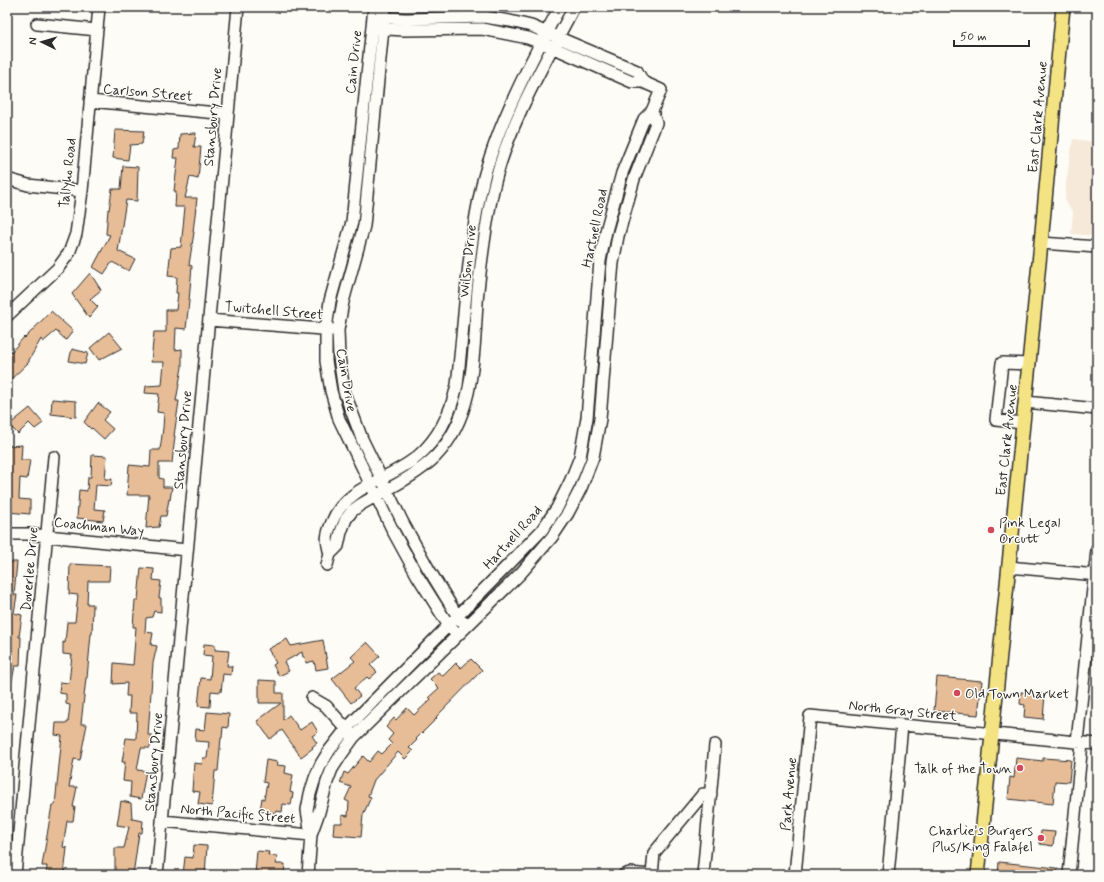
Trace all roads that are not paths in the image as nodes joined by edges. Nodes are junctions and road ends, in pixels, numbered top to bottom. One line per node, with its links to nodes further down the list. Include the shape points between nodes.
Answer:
1 (99, 7): 10 (street, Tallyho Road)
2 (238, 7): 15 (street, Stansbury Drive)
3 (560, 7): 11 (street, Wilson Drive)
4 (574, 7): 12 (street, Wilson Drive)
5 (1063, 7): 20 (main road, East Clark Avenue)
6 (379, 12): 8 (street, Cain Drive); 9 (street, Cain Drive); 11 (street, Hartnell Road, via 406,18 484,17 531,26)
7 (37, 24): 10 (street)
8 (372, 28): 9 (street, Hartnell Road); 16 (street, Cain Drive)
9 (383, 29): 11 (street, Hartnell Road, via 482,29 528,38); 17 (street, Cain Drive)
10 (97, 30): 13 (street, Tallyho Road)
11 (543, 37): 12 (street, Hartnell Road); 22 (street, Wilson Drive, via 510,105 483,179 472,230)
12 (555, 42): 14 (street, Hartnell Road, via 632,82 643,82 661,90); 23 (street, Wilson Drive, via 522,109 494,184 484,231)
13 (90, 101): 15 (street, Carlson Street); 19 (street, Tallyho Road)
14 (652, 111): 24 (street, Hartnell Road, via 644,119 622,173 606,231); 25 (street, Hartnell Road, via 656,122 625,206 613,263)
15 (228, 114): 27 (street, Stansbury Drive)
16 (359, 154): 17 (street); 28 (street, Cain Drive, via 352,222 330,301)
17 (371, 155): 29 (street, Cain Drive, via 364,226)
18 (7, 179): 19 (street, via 28,185)
19 (82, 191): 26 (street, Tallyho Road, via 76,234 69,254 58,268)
20 (1042, 243): 21 (street); 30 (main road, East Clark Avenue)
21 (1097, 248)
22 (466, 291): 23 (street); 37 (street, Wilson Drive, via 457,385 452,405 430,444 398,470)
23 (478, 291): 39 (street, Wilson Drive, via 469,390 461,417 436,456 419,470)
24 (597, 295): 25 (street); 33 (street, Hartnell Road)
25 (610, 296): 34 (street, Hartnell Road)
26 (7, 316)
27 (209, 320): 28 (street, Twitchell Street); 43 (street, Stansbury Drive)
28 (326, 329): 29 (street, Twitchell Street); 38 (street, Cain Drive, via 326,361 331,391 339,419)
29 (338, 330): 37 (street, Cain Drive, via 344,391 362,439)
30 (1029, 364): 31 (main road, East Clark Avenue); 35 (street, via 1002,363 996,420)
31 (1025, 402): 32 (street); 35 (main road, East Clark Avenue)
32 (1097, 409)
33 (587, 418): 34 (street); 47 (street, Hartnell Road, via 580,457 557,508 542,530)
34 (600, 419): 49 (street, Hartnell Road, via 593,457 568,514 521,573)
35 (1023, 423): 45 (main road, East Clark Avenue)
36 (54, 457): 42 (street, Doverlee Drive)
37 (381, 478): 38 (street, Wilson Drive); 39 (street, Cain Drive)
38 (370, 485): 40 (street, Cain Drive); 40 (street, Wilson Drive, via 342,503 335,514 326,541 329,560 338,546 346,519 360,505)
39 (386, 490): 40 (street, Wilson Drive); 47 (street, Cain Drive)
40 (376, 496): 48 (street, Cain Drive, via 417,575)
41 (7, 534): 42 (street, Coachman Way)
42 (47, 536): 43 (street, Coachman Way); 63 (street, Doverlee Drive)
43 (187, 550): 61 (street, Stansbury Drive)
44 (1097, 550): 46 (street)
45 (1009, 567): 46 (street); 55 (main road, East Clark Avenue)
46 (1096, 575): 57 (street)
47 (458, 617): 48 (street, Hartnell Road); 49 (street, Cain Drive)
48 (449, 626): 50 (street, Cain Drive); 54 (street, Hartnell Road)
49 (466, 626): 50 (street, Hartnell Road)
50 (458, 635): 56 (street, Hartnell Road)
51 (312, 698): 54 (street, via 326,706)
52 (810, 716): 53 (street, North Gray Street); 69 (street, Park Avenue)
53 (902, 725): 55 (street, North Gray Street); 70 (street)
54 (346, 729): 56 (street); 62 (street, Hartnell Road, via 329,751 315,778 307,810)
55 (992, 734): 57 (street, North Gray Street); 71 (main road, East Clark Avenue)
56 (354, 737): 62 (street, Hartnell Road, via 326,782)
57 (1080, 742): 58 (street, North Gray Street); 72 (street)
58 (1097, 744)
59 (715, 745): 60 (street)
60 (711, 794): 67 (street, via 703,794 654,853); 68 (street)
61 (162, 821): 62 (street, North Pacific Street); 64 (street, Stansbury Drive)
62 (311, 835): 65 (street, Hartnell Road)
63 (15, 875)
64 (157, 875)
65 (308, 875)
66 (624, 875): 67 (street)
67 (651, 875)
68 (703, 875)
69 (795, 875)
70 (888, 875)
71 (978, 875)
72 (1069, 875)

